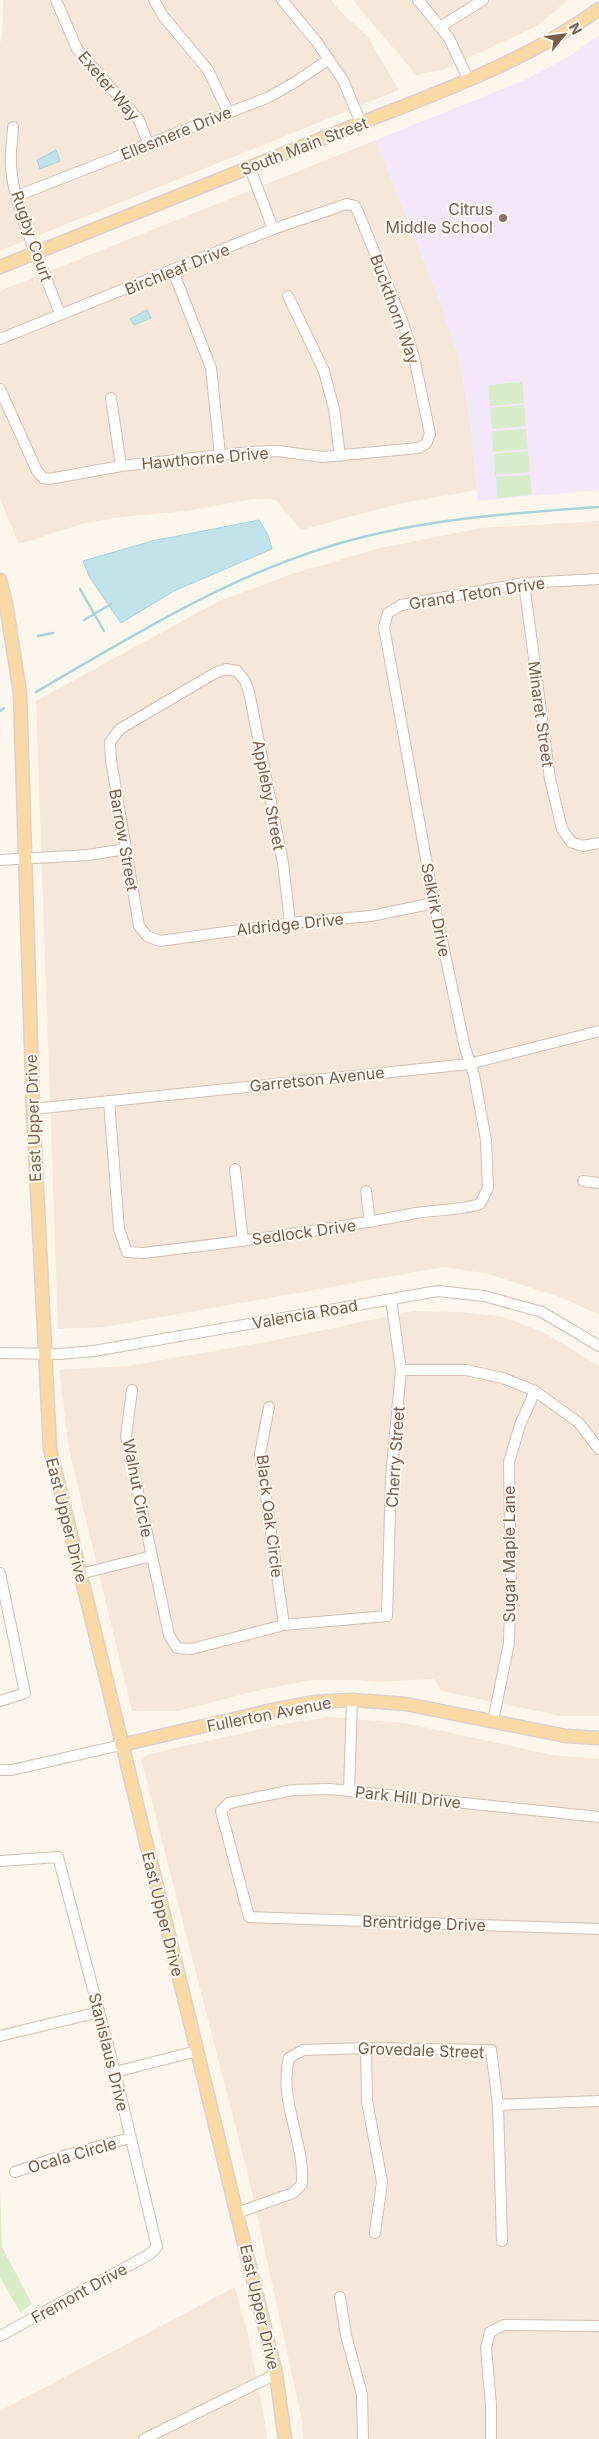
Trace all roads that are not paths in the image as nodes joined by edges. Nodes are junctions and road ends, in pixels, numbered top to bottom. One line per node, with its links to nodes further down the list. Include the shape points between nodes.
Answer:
1 (56, 0): 13 (street, Exeter Way, via 77,49 139,120)
2 (154, 0): 10 (street, via 163,16 208,70)
3 (282, 0): 8 (street)
4 (418, 0): 7 (street)
5 (484, 0): 7 (street)
6 (599, 9): 9 (main road, South Main Street, via 534,51)
7 (440, 27): 9 (street)
8 (329, 59): 10 (street, Ellesmere Drive, via 269,97); 11 (street, via 344,80)
9 (468, 79): 11 (main road, South Main Street)
10 (228, 112): 13 (street, Ellesmere Drive)
11 (361, 123): 14 (main road, South Main Street)
12 (14, 127): 15 (street, Rugby Court, via 10,162)
13 (149, 145): 15 (street, Ellesmere Drive)
14 (250, 168): 17 (street); 18 (main road, South Main Street)
15 (17, 196): 18 (street, Rugby Court)
16 (355, 206): 17 (street, Birchleaf Drive, via 347,204); 26 (street, Buckthorn Way, via 414,357 430,434)
17 (273, 230): 20 (street, Birchleaf Drive)
18 (37, 252): 19 (main road, South Main Street); 22 (street, Rugby Court)
19 (0, 267)
20 (173, 271): 22 (street, Birchleaf Drive); 27 (street, via 211,368)
21 (288, 296): 28 (street, via 324,371 334,409)
22 (60, 314): 23 (street, Birchleaf Drive)
23 (0, 339)
24 (0, 389): 29 (street, Hawthorne Drive, via 43,478)
25 (111, 398): 29 (street)
26 (426, 444): 28 (street, Hawthorne Drive, via 418,448)
27 (220, 455): 28 (street, Hawthorne Drive, via 278,451); 29 (street, Hawthorne Drive)
28 (340, 456)
29 (121, 466)
30 (599, 579): 32 (street, Grand Teton Drive)
31 (0, 580): 37 (main road, East Upper Drive, via 20,692)
32 (524, 583): 33 (street, Grand Teton Drive, via 401,605); 35 (street, Minaret Street, via 550,779 562,829 571,842 583,846)
33 (388, 614): 39 (street, Selkirk Drive, via 384,627)
34 (237, 671): 36 (street, Barrow Street, via 215,673 120,729 110,742); 40 (street, Appleby Street, via 249,692 283,863)
35 (599, 843)
36 (126, 849): 37 (street); 41 (street, Barrow Street, via 139,926)
37 (25, 859): 38 (street); 45 (main road, East Upper Drive)
38 (0, 860)
39 (434, 903): 40 (street, Aldridge Drive, via 371,916); 43 (street, Selkirk Drive)
40 (290, 923): 41 (street, Aldridge Drive, via 160,941)
41 (147, 936)
42 (599, 1031): 43 (street, Garretson Avenue)
43 (469, 1064): 44 (street, Garretson Avenue); 50 (street, Selkirk Drive, via 486,1140 488,1188)
44 (109, 1101): 45 (street, Garretson Avenue); 52 (street, Sedlock Drive, via 119,1229 127,1252 143,1253)
45 (32, 1109): 56 (main road, East Upper Drive)
46 (235, 1169): 52 (street)
47 (584, 1181): 48 (street)
48 (599, 1182)
49 (366, 1191): 51 (street)
50 (480, 1204): 51 (street, Sedlock Drive, via 468,1209 425,1212)
51 (370, 1222): 52 (street, Sedlock Drive)
52 (243, 1241)
53 (391, 1299): 54 (street, Valencia Road, via 438,1291 484,1296 542,1312); 56 (street, Valencia Road, via 94,1352); 57 (street, Cherry Street)
54 (599, 1346)
55 (0, 1353): 56 (street, Valencia Road)
56 (44, 1353): 64 (main road, East Upper Drive, via 50,1449)
57 (401, 1370): 59 (street, via 466,1370 503,1378); 66 (street, Cherry Street, via 391,1478 387,1616)
58 (132, 1390): 62 (street, Walnut Circle, via 126,1436)
59 (535, 1391): 61 (street, via 579,1423); 69 (street, Sugar Maple Lane, via 509,1462 509,1644)
60 (269, 1407): 66 (street, Black Oak Circle, via 260,1454)
61 (599, 1449)
62 (152, 1556): 64 (street); 66 (street, Walnut Circle, via 169,1635 177,1648 218,1643)
63 (0, 1573): 65 (street)
64 (80, 1574): 71 (main road, East Upper Drive)
65 (3, 1608): 67 (street, via 25,1693)
66 (284, 1625)
67 (0, 1700)
68 (352, 1700): 69 (main road, Fullerton Avenue, via 406,1704); 71 (main road, Fullerton Avenue, via 314,1702 277,1709); 73 (street)
69 (493, 1721): 70 (main road, Fullerton Avenue, via 566,1736)
70 (599, 1738)
71 (121, 1745): 72 (street, Fullerton Avenue); 81 (main road, East Upper Drive)
72 (0, 1770)
73 (349, 1791): 74 (street, Park Hill Drive); 76 (street, Park Hill Drive, via 330,1788 294,1790 229,1803 221,1811)
74 (599, 1817)
75 (0, 1862): 78 (street, Stanislaus Drive, via 58,1858)
76 (249, 1917): 77 (street, Brentridge Drive)
77 (599, 1929)
78 (99, 2012): 79 (street); 82 (street, Stanislaus Drive)
79 (0, 2036)
80 (366, 2048): 84 (street, Grovedale Street, via 491,2050); 87 (street, Grovedale Street, via 303,2050 289,2058 284,2075 303,2165 302,2184 293,2193); 88 (street, via 367,2101 382,2182)
81 (197, 2051): 82 (street); 87 (main road, East Upper Drive)
82 (115, 2072): 85 (street, Stanislaus Drive)
83 (599, 2101): 84 (street)
84 (498, 2105): 89 (street)
85 (130, 2138): 86 (street, Ocala Circle); 90 (street, Stanislaus Drive)
86 (15, 2172)
87 (237, 2213): 94 (main road, East Upper Drive)
88 (374, 2233)
89 (502, 2241)
90 (157, 2247): 93 (street, Fremont Drive, via 150,2254)
91 (340, 2296): 97 (street, via 346,2335 362,2394)
92 (599, 2326): 98 (street, via 504,2325 490,2332 486,2348)
93 (0, 2336)
94 (276, 2374): 95 (street); 96 (main road, East Upper Drive)
95 (144, 2439)
96 (285, 2439)
97 (363, 2439)
98 (491, 2439)

